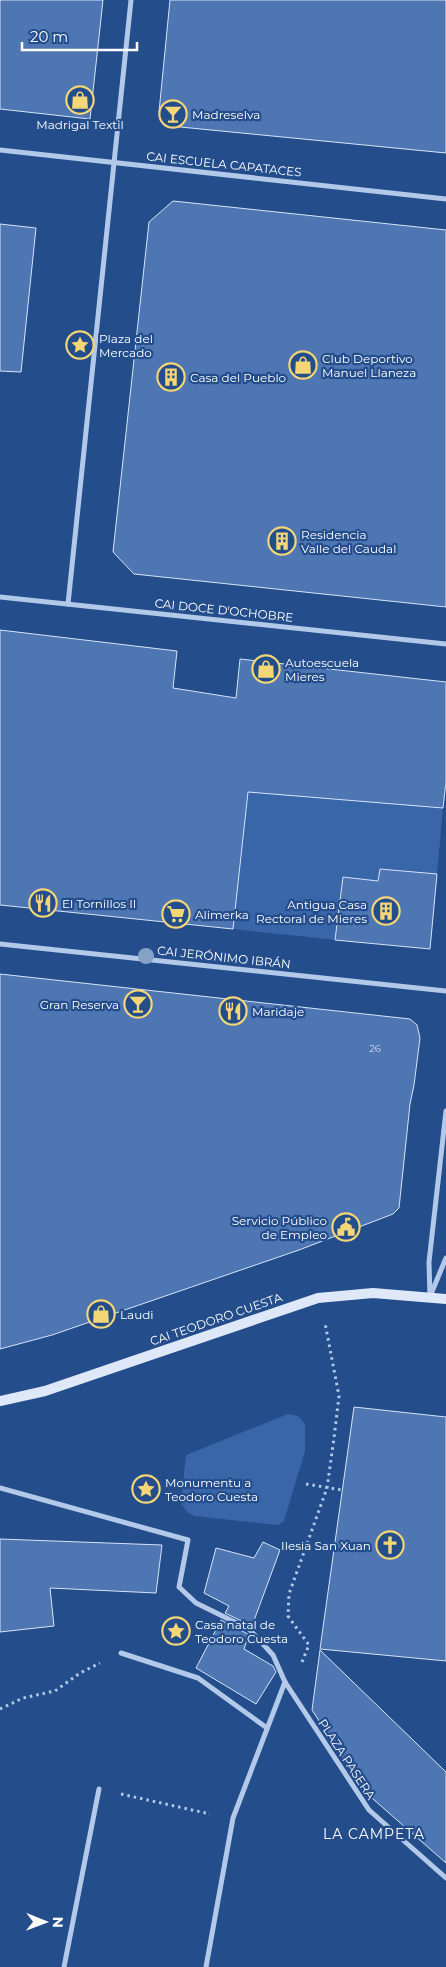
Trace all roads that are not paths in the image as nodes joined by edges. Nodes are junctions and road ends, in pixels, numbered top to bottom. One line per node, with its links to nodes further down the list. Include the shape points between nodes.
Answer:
1 (131, 0): 3 (street)
2 (0, 150): 3 (street, CAI ESCUELA CAPATACES)
3 (114, 162): 4 (street, CAI ESCUELA CAPATACES); 6 (street)
4 (446, 198)
5 (0, 597): 6 (street, CAI DOCE D'OCHOBRE)
6 (68, 604): 7 (street, CAI DOCE D'OCHOBRE)
7 (446, 644)
8 (0, 944): 9 (street, CAI JERÓNIMO IBRÁN)
9 (446, 990)
10 (446, 1111): 12 (street, via 429,1262)
11 (446, 1258): 12 (street)
12 (430, 1297): 13 (street, CAI TEODORO CUESTA); 14 (street, CAI TEODORO CUESTA, via 373,1293 318,1298 45,1391)
13 (446, 1299)
14 (0, 1401)
15 (0, 1488): 17 (street, PLAZA PASERA, via 188,1540 179,1587 196,1603 249,1629 273,1655)
16 (121, 1652): 18 (street, via 198,1678)
17 (285, 1682): 18 (street); 20 (street, PLAZA PASERA, via 368,1810)
18 (267, 1728): 22 (street, via 233,1818)
19 (99, 1789): 21 (street)
20 (446, 1878)
21 (64, 1967)
22 (206, 1967)

